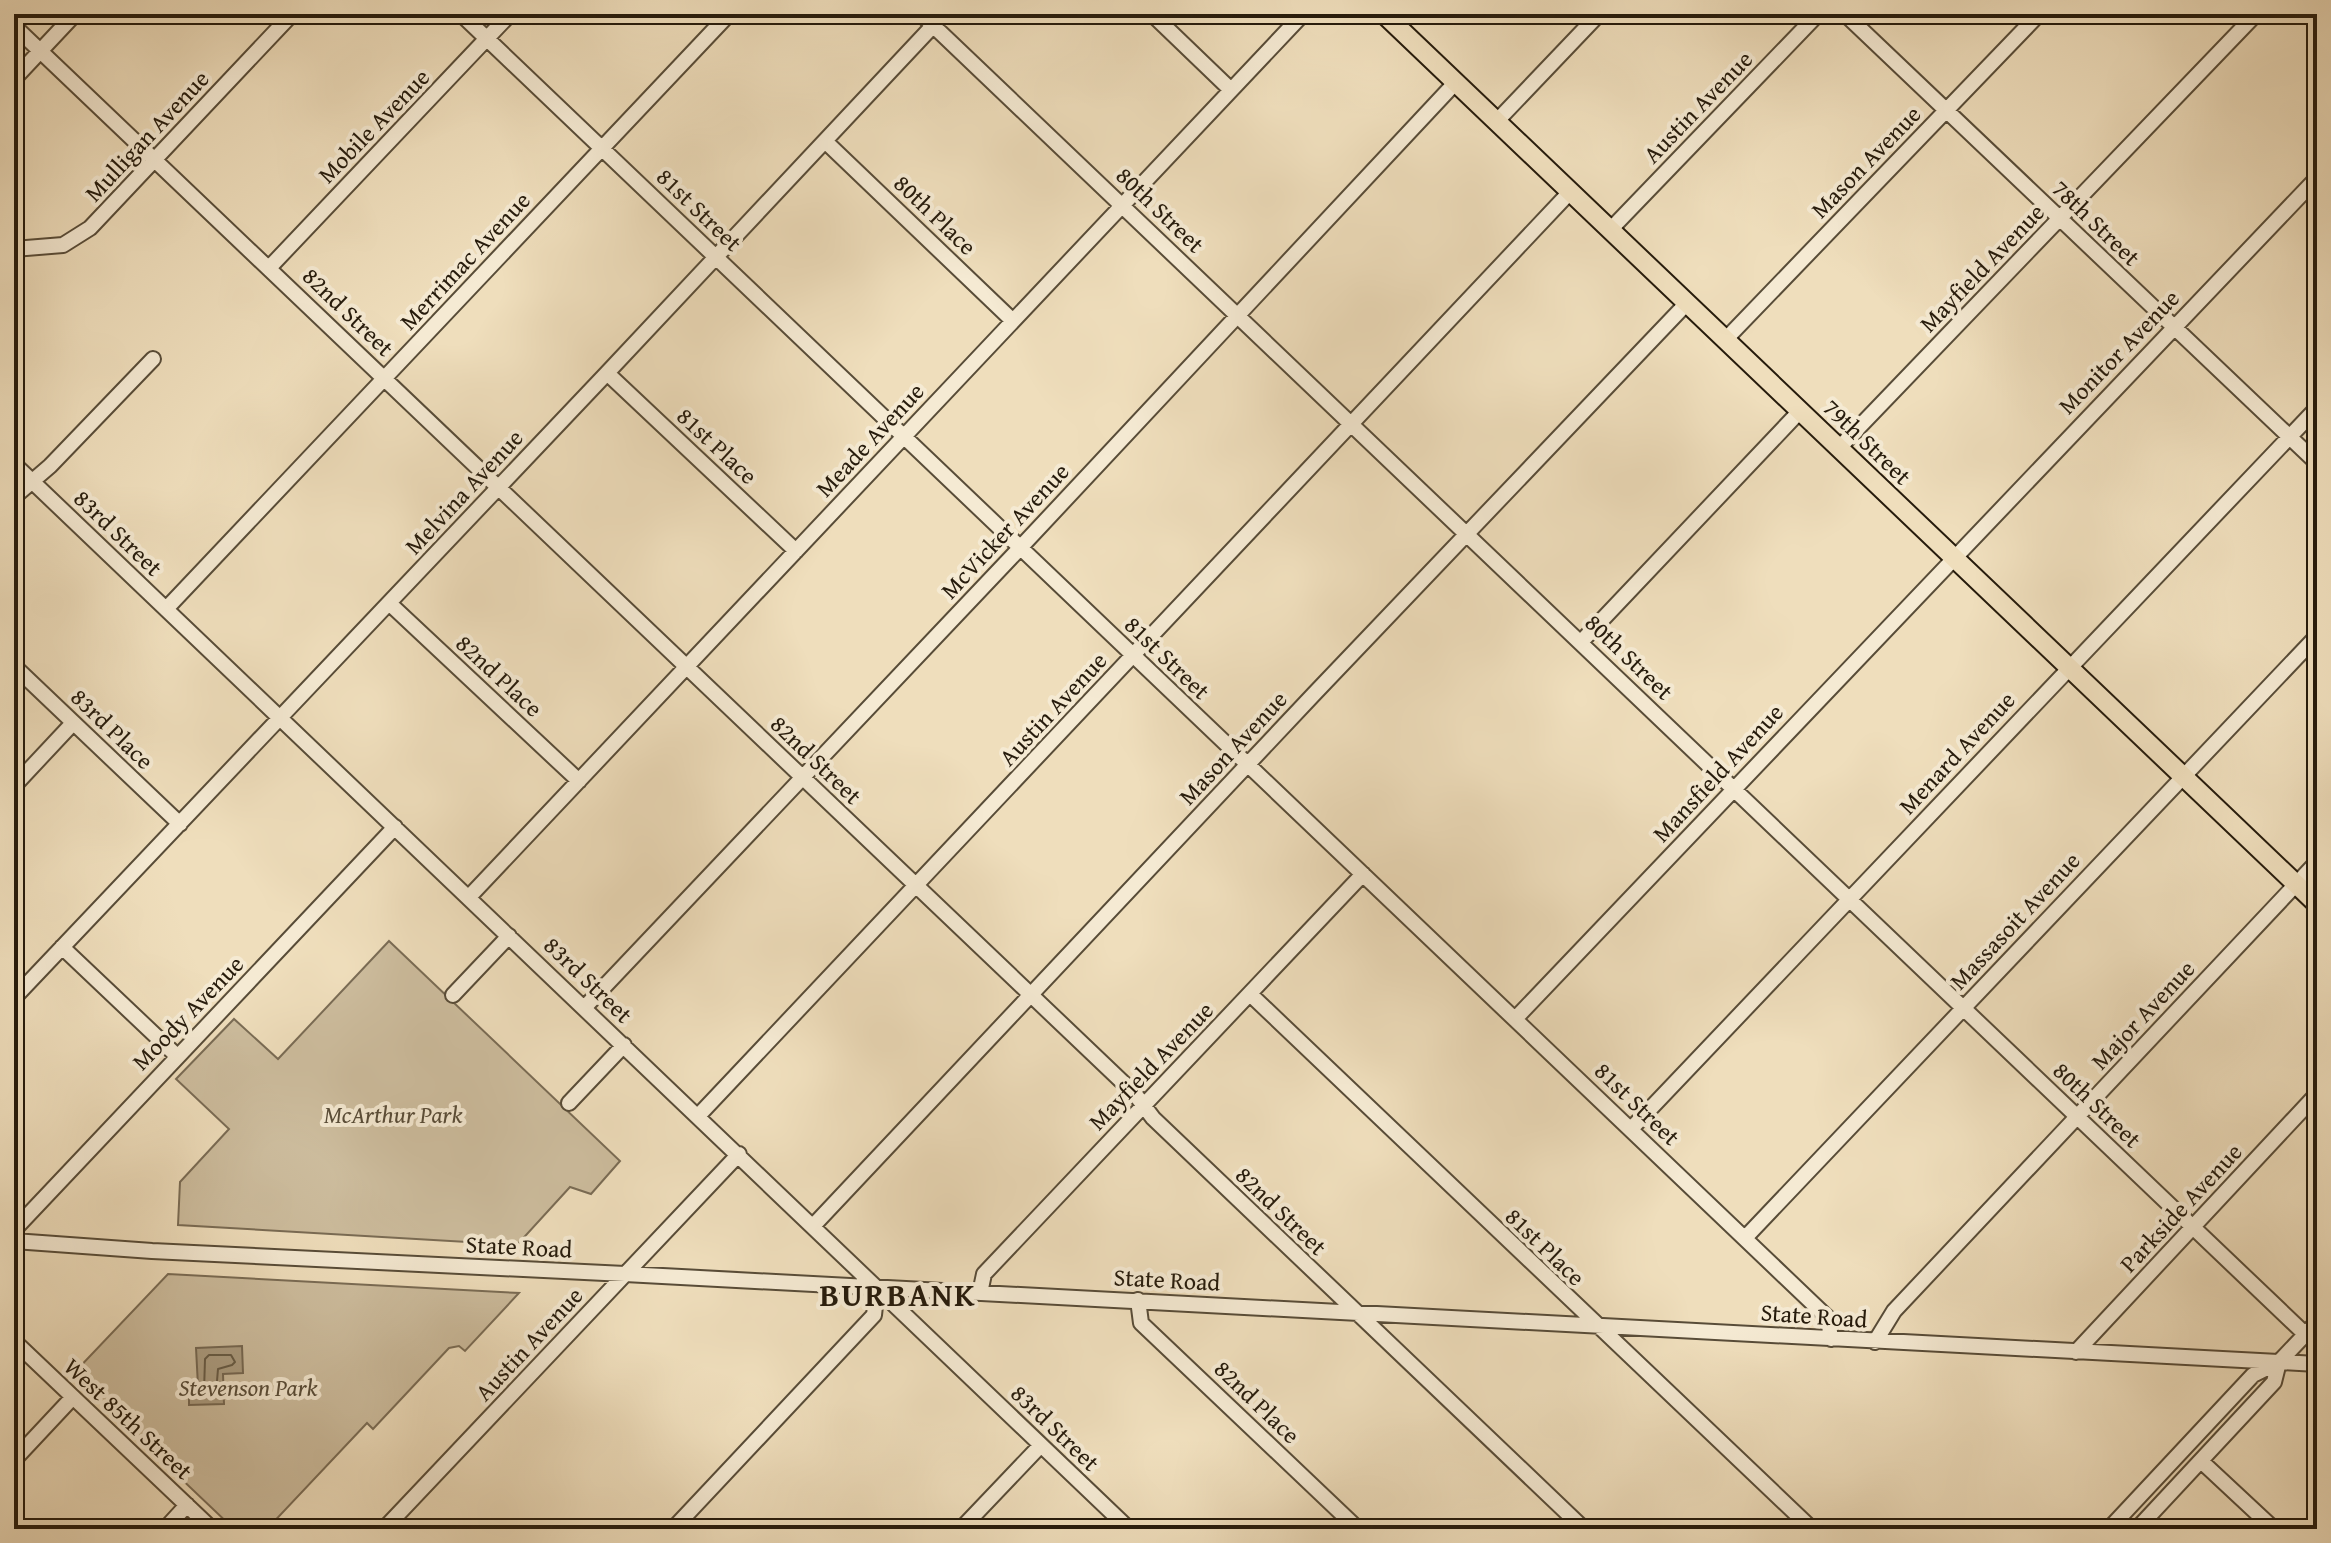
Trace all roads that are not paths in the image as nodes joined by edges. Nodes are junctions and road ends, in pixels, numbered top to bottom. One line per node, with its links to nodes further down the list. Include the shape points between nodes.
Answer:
1 (75, 14): 20 (street)
2 (292, 14): 28 (street, Mulligan Avenue)
3 (461, 14): 19 (street, 81st Street)
4 (510, 14): 19 (street, Mobile Avenue)
5 (729, 14): 27 (street, Merrimac Avenue)
6 (921, 14): 16 (street, 80th Street)
7 (1152, 14): 23 (street)
8 (1303, 14): 23 (street, Meade Avenue)
9 (1384, 14): 22 (main road, 79th Street)
10 (1599, 14): 25 (street)
11 (1818, 14): 33 (street, Austin Avenue)
12 (1845, 14): 24 (street, 78th Street)
13 (2039, 14): 24 (street, Mason Avenue)
14 (2256, 14): 32 (street, Mayfield Avenue)
15 (2309, 14): 17 (street)
16 (938, 20): 26 (street, Melvina Avenue); 31 (street, 80th Street)
17 (2317, 22)
18 (14, 26): 20 (street, 82nd Street)
19 (487, 38): 27 (street, 81st Street); 36 (street, Mobile Avenue)
20 (40, 51): 21 (street); 28 (street, 82nd Street)
21 (14, 79)
22 (1456, 82): 25 (main road, 79th Street); 38 (street, McVicker Avenue)
23 (1231, 90): 31 (street, Meade Avenue)
24 (1946, 111): 32 (street, 78th Street); 41 (street, Mason Avenue)
25 (1496, 122): 30 (main road, 79th Street)
26 (826, 142): 35 (street, Melvina Avenue); 39 (street, 80th Place)
27 (603, 148): 35 (street, 81st Street); 44 (street, Merrimac Avenue)
28 (154, 161): 34 (street, Mulligan Avenue, via 74,241); 36 (street, 82nd Street)
29 (2317, 178): 40 (street, Monitor Avenue)
30 (1570, 192): 33 (main road, 79th Street); 47 (street, Austin Avenue)
31 (1122, 205): 38 (street, 80th Street); 39 (street, Meade Avenue)
32 (2060, 218): 40 (street, 78th Street); 50 (street, Mayfield Avenue)
33 (1610, 230): 37 (main road, 79th Street)
34 (14, 249)
35 (716, 256): 43 (street, Melvina Avenue); 48 (street, 81st Street)
36 (269, 268): 44 (street, 82nd Street)
37 (1687, 303): 41 (main road, 79th Street); 56 (street, Mason Avenue)
38 (1237, 314): 47 (street, 80th Street); 57 (street, McVicker Avenue)
39 (1013, 321): 48 (street, Meade Avenue)
40 (2174, 327): 49 (street, 78th Street); 59 (street, Monitor Avenue)
41 (1725, 340): 46 (main road, 79th Street)
42 (153, 359): 53 (street)
43 (607, 373): 54 (street, Melvina Avenue); 58 (street, 81st Place)
44 (385, 378): 54 (street, 82nd Street); 61 (street, Merrimac Avenue)
45 (2317, 408): 49 (street, Menard Avenue)
46 (1800, 411): 50 (main road, 79th Street); 63 (street)
47 (1352, 425): 56 (street, 80th Street); 64 (street, Austin Avenue)
48 (903, 437): 57 (street, 81st Street); 58 (street, Meade Avenue)
49 (2289, 437): 51 (street, 78th Street); 67 (street, Menard Avenue)
50 (1839, 448): 59 (main road, 79th Street)
51 (2317, 463)
52 (14, 464): 53 (street, 83rd Street)
53 (32, 481): 55 (street); 61 (street, 83rd Street)
54 (498, 488): 60 (street, Melvina Avenue); 66 (street, 82nd Street)
55 (14, 497)
56 (1466, 533): 63 (street, 80th Street); 70 (street, Mason Avenue)
57 (1020, 548): 64 (street, 81st Street); 71 (street, McVicker Avenue)
58 (796, 551): 66 (street, Meade Avenue)
59 (1953, 557): 67 (main road, 79th Street); 75 (street, Mansfield Avenue)
60 (389, 603): 68 (street, Melvina Avenue); 73 (street, 82nd Place)
61 (166, 609): 68 (street, 83rd Street)
62 (2317, 636): 72 (street, Massasoit Avenue)
63 (1581, 642): 75 (street, 80th Street)
64 (1133, 656): 70 (street, 81st Street); 81 (street, Austin Avenue)
65 (14, 666): 69 (street, 83rd Place)
66 (687, 666): 71 (street, 82nd Street); 73 (street, Meade Avenue)
67 (2068, 667): 72 (main road, 79th Street); 83 (street, Menard Avenue)
68 (281, 718): 76 (street, Melvina Avenue); 77 (street, 83rd Street)
69 (73, 723): 74 (street); 76 (street, 83rd Place)
70 (1248, 765): 79 (street, 81st Street); 89 (street, Mason Avenue)
71 (802, 776): 81 (street, 82nd Street); 91 (street, McVicker Avenue)
72 (2183, 776): 80 (main road, 79th Street); 92 (street, Massasoit Avenue)
73 (579, 781): 82 (street, Meade Avenue)
74 (14, 786)
75 (1735, 788): 83 (street, 80th Street); 93 (street, Mansfield Avenue)
76 (180, 824): 86 (street, Melvina Avenue)
77 (395, 827): 82 (street, 83rd Street); 95 (street, Moody Avenue)
78 (2317, 862): 80 (street, Major Avenue)
79 (1363, 874): 87 (street, Mayfield Avenue); 93 (street, 81st Street)
80 (2296, 884): 84 (main road, 79th Street); 100 (street, Major Avenue)
81 (917, 886): 89 (street, 82nd Street); 99 (street, Austin Avenue)
82 (469, 897): 85 (street, 83rd Street)
83 (1848, 900): 92 (street, 80th Street); 101 (street, Menard Avenue)
84 (2317, 904)
85 (509, 936): 88 (street); 91 (street, 83rd Street)
86 (62, 947): 90 (street, Melvina Avenue); 95 (street)
87 (1250, 994): 98 (street, Mayfield Avenue); 114 (street, 81st Place)
88 (453, 995)
89 (1030, 995): 98 (street, 82nd Street); 103 (street, Mason Avenue)
90 (14, 998)
91 (585, 1007): 94 (street, 83rd Street)
92 (1962, 1008): 100 (street, 80th Street); 106 (street, Massasoit Avenue)
93 (1515, 1019): 101 (street, 81st Street)
94 (624, 1045): 97 (street); 99 (street, 83rd Street)
95 (177, 1056): 105 (street, Moody Avenue)
96 (2317, 1094): 104 (street, Parkside Avenue)
97 (569, 1103)
98 (1143, 1106): 110 (street, Mayfield Avenue, via 984,1274); 112 (street, 82nd Street)
99 (699, 1115): 102 (street, 83rd Street)
100 (2078, 1116): 104 (street, 80th Street); 118 (street, Major Avenue, via 1894,1311)
101 (1631, 1129): 106 (street, 81st Street)
102 (739, 1154): 103 (street, 83rd Street); 108 (street, Austin Avenue)
103 (814, 1225): 109 (street, 83rd Street)
104 (2193, 1227): 115 (street, 80th Street); 119 (street, Parkside Avenue)
105 (14, 1230)
106 (1745, 1238): 116 (street, 81st Street, via 1828,1318)
107 (14, 1241): 108 (street, State Road)
108 (625, 1274): 109 (street, State Road); 129 (street, Austin Avenue)
109 (877, 1288): 110 (street, State Road); 123 (street, 83rd Street); 130 (street, via 874,1315)
110 (980, 1293): 111 (street, State Road)
111 (1138, 1300): 112 (street, State Road); 133 (street, 82nd Place, via 1141,1323)
112 (1356, 1312): 114 (street, State Road); 134 (street, 82nd Street)
113 (2317, 1322): 115 (street)
114 (1597, 1325): 116 (street, State Road); 135 (street, 81st Place)
115 (2305, 1334): 120 (street)
116 (1831, 1339): 118 (street, State Road)
117 (14, 1341): 122 (street, West 85th Street)
118 (1875, 1342): 119 (street, State Road)
119 (2076, 1352): 120 (street, State Road)
120 (2279, 1362): 121 (street, State Road); 125 (street, via 2274,1382); 136 (street, via 2253,1375)
121 (2317, 1364)
122 (73, 1397): 124 (street); 126 (street, West 85th Street)
123 (1041, 1445): 131 (street); 132 (street, 83rd Street)
124 (14, 1460)
125 (2201, 1461): 137 (street); 138 (street)
126 (187, 1505): 127 (street); 128 (street, West 85th Street)
127 (165, 1529)
128 (212, 1529)
129 (384, 1529)
130 (673, 1529)
131 (961, 1529)
132 (1129, 1529)
133 (1358, 1529)
134 (1584, 1529)
135 (1812, 1529)
136 (2109, 1529)
137 (2137, 1529)
138 (2274, 1529)

